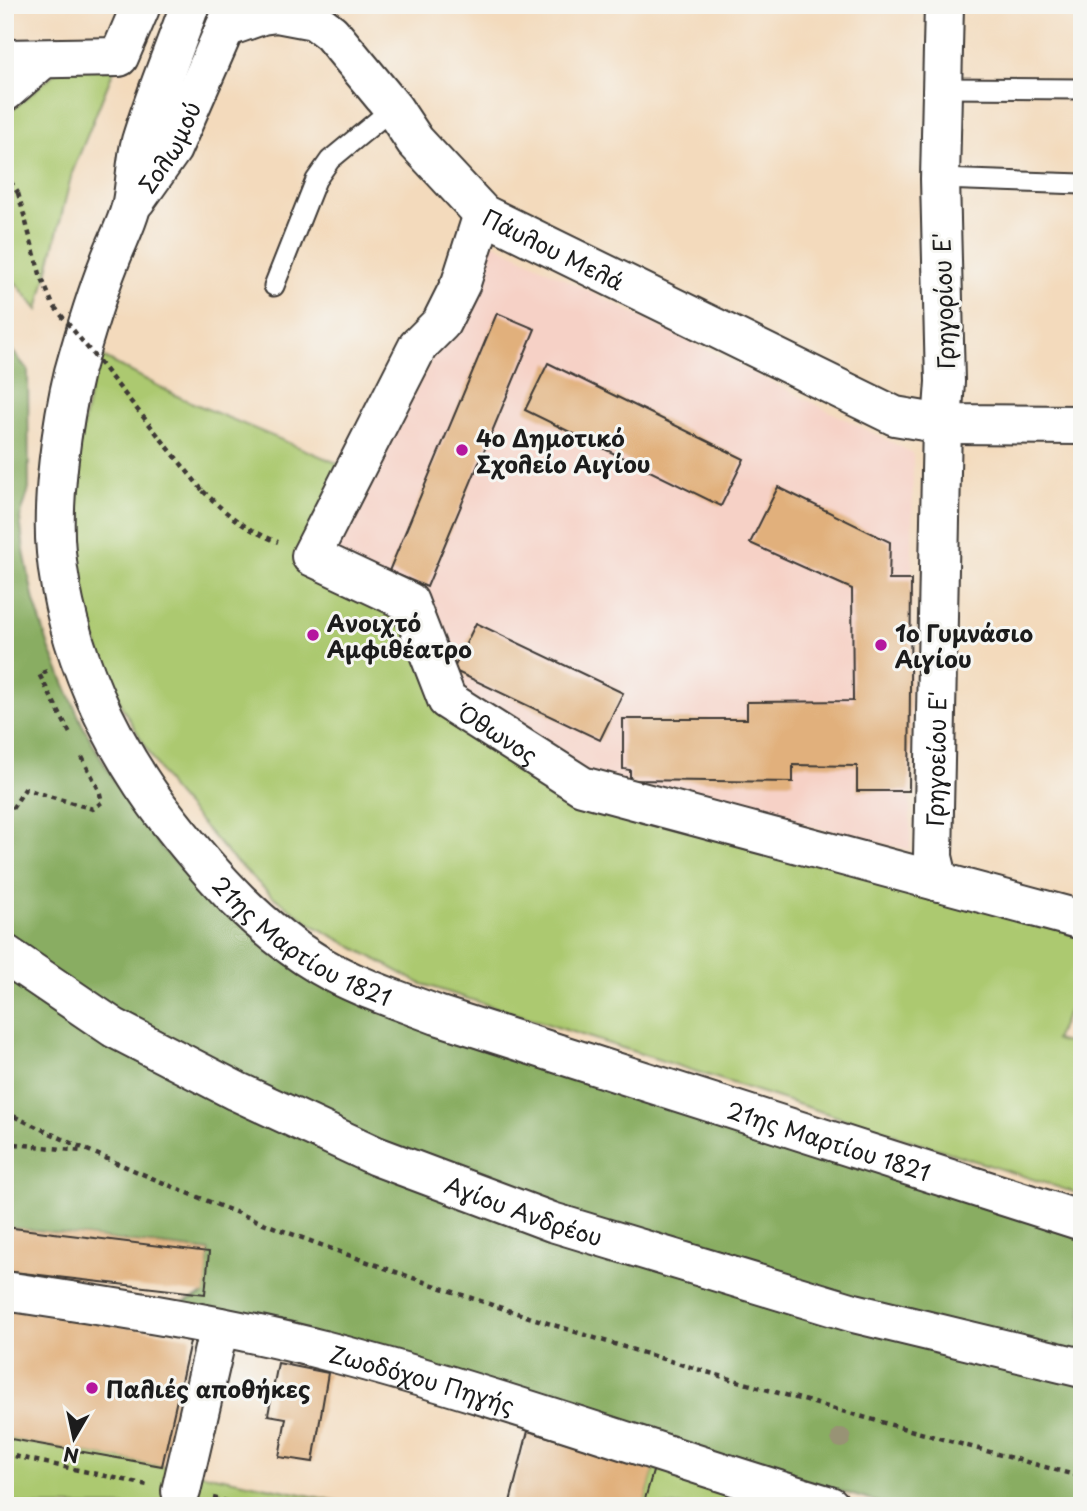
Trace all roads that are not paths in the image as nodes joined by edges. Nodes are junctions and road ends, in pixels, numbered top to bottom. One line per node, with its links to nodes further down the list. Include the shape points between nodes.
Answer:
1 (190, 5): 13 (street, Σολωμού, via 141,143)
2 (944, 5): 7 (street, Γρηγορίου Ε')
3 (140, 8): 6 (street, via 119,57)
4 (230, 17): 10 (street, Πάυλου Μελά, via 277,13 314,20 331,33); 13 (street, Σολωμού, via 172,149)
5 (5, 59): 6 (street)
6 (43, 59): 9 (street)
7 (940, 88): 8 (lane); 11 (street, Γρηγορίου Ε')
8 (1082, 89)
9 (5, 92)
10 (393, 108): 14 (street, Πάυλου Μελά, via 415,141); 15 (lane, via 330,160 316,180)
11 (940, 179): 12 (lane); 16 (street, Γρηγορίου Ε')
12 (1082, 184)
13 (131, 208): 21 (street, 21ης Μαρτίου 1821, via 74,373 57,492 55,549 71,632 104,715 153,800 217,879 286,943 369,989 437,1015)
14 (483, 214): 16 (street, Πάυλου Μελά, via 895,416); 18 (street, Όθωνος, via 456,293 441,323 418,346 312,556 409,602 447,700 582,786)
15 (274, 286)
16 (942, 424): 17 (street, Πάυλου Μελά); 18 (street, Γρηγοείου Ε', via 933,857)
17 (1082, 425)
18 (939, 882): 19 (street, Όθωνος)
19 (1082, 920)
20 (5, 954): 24 (street, Αγίου Ανδρέου, via 114,1028 376,1156 552,1222 854,1313)
21 (1082, 1221)
22 (5, 1291): 23 (street, Ζωοδόχου Πηγής, via 157,1313)
23 (219, 1327): 25 (street); 26 (street, Ζωοδόχου Πηγής, via 394,1370)
24 (1082, 1368)
25 (181, 1491)
26 (830, 1506)

